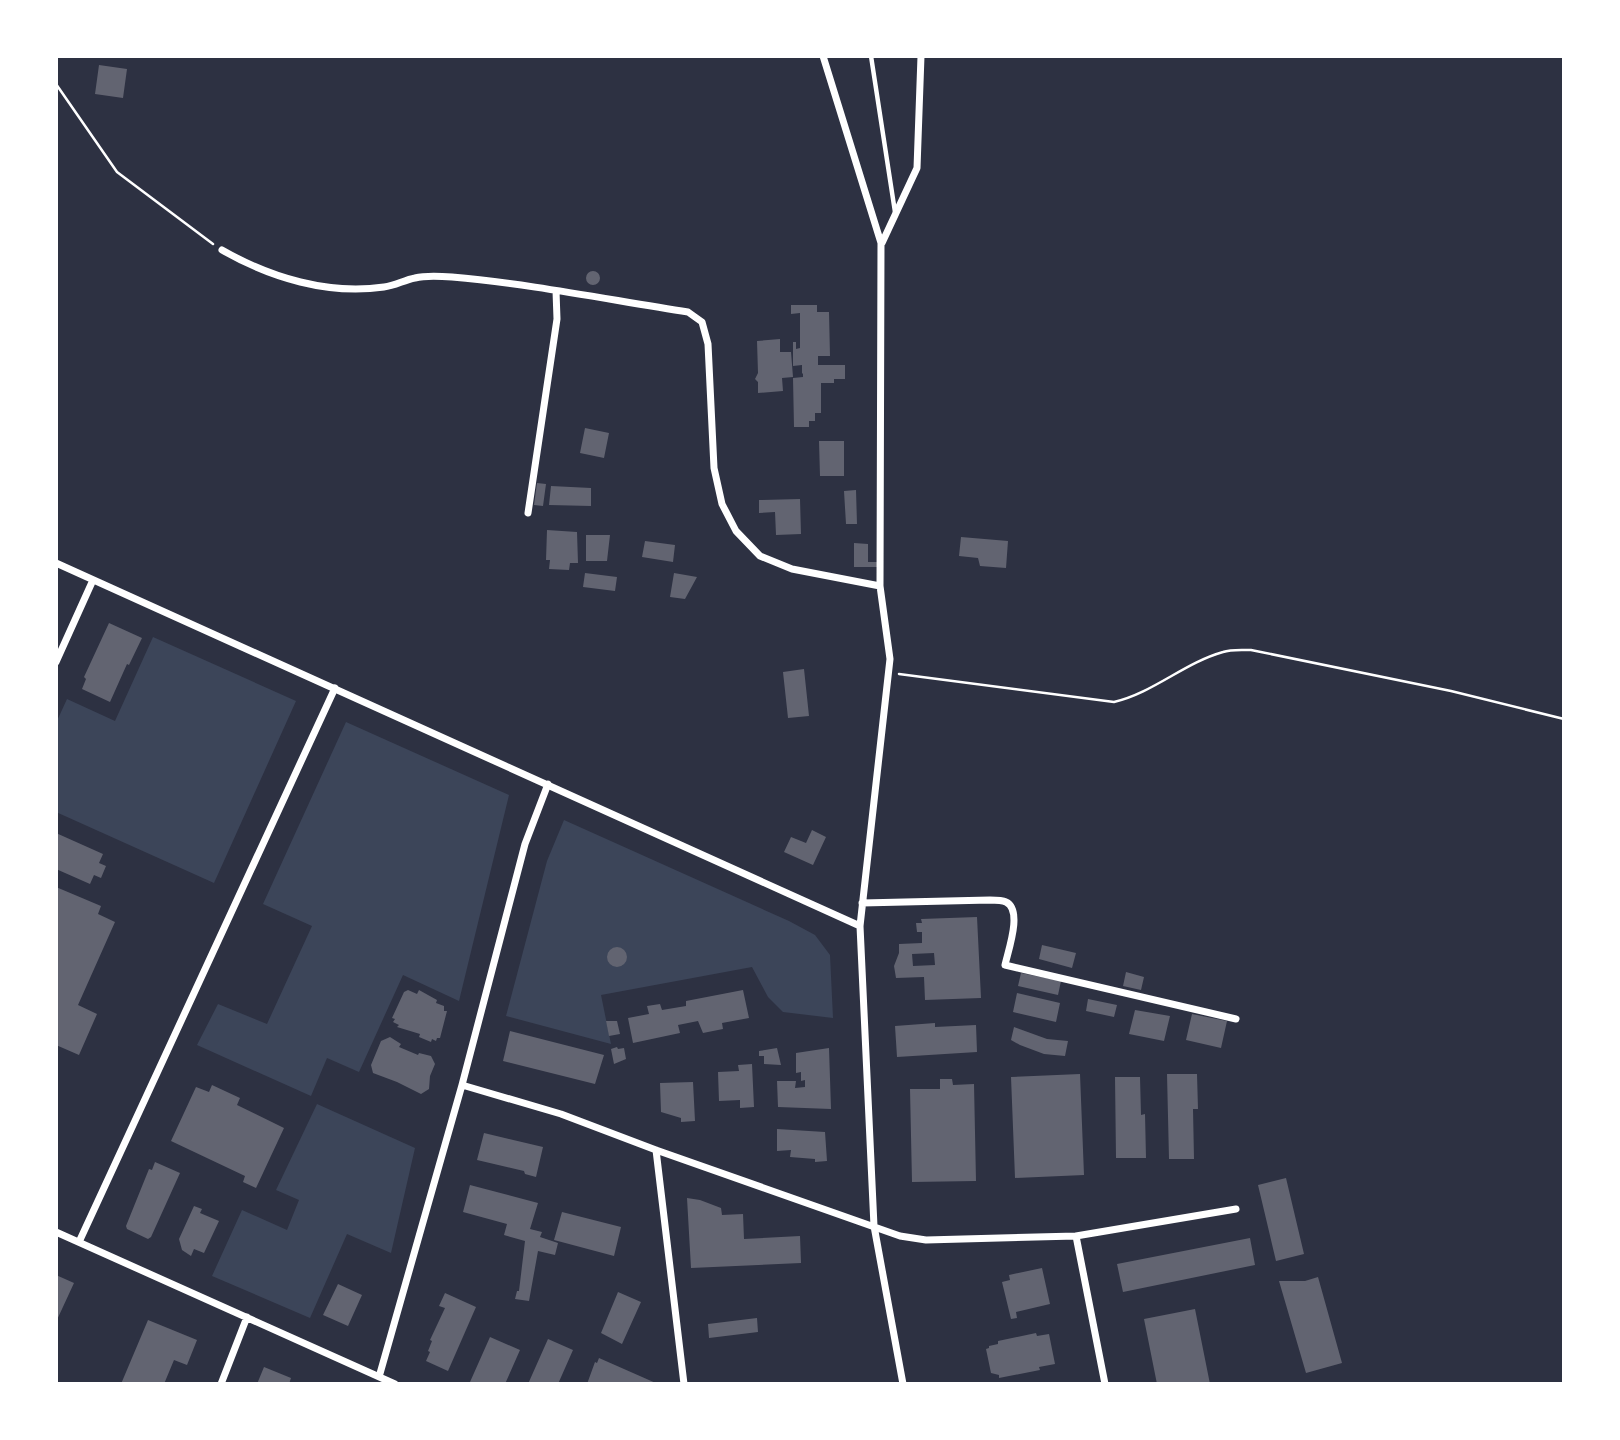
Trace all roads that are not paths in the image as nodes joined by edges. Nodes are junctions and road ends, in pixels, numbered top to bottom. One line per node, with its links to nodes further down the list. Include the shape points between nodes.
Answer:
1 (823, 56): 5 (street)
2 (871, 56): 4 (lane)
3 (921, 56): 4 (street, via 916,167)
4 (895, 213): 5 (street)
5 (881, 243): 11 (street)
6 (222, 250): 7 (street, via 299,282 347,291 388,287 417,277 449,276)
7 (556, 291): 8 (street, via 557,319); 11 (street, via 688,313 702,322 708,344 715,468 722,504 736,531 760,556 792,569)
8 (528, 513)
9 (56, 563): 10 (street)
10 (93, 580): 12 (street); 13 (street)
11 (880, 586): 15 (street, via 890,659)
12 (56, 662)
13 (335, 688): 14 (street); 24 (street)
14 (548, 784): 16 (street); 18 (street, via 525,844)
15 (862, 903): 16 (street); 17 (street, via 1007,902 1015,920 1005,965)
16 (860, 926): 21 (street)
17 (1236, 1019)
18 (462, 1085): 19 (street, via 561,1114); 26 (street)
19 (656, 1150): 21 (street); 29 (street)
20 (1236, 1209): 23 (street)
21 (874, 1226): 23 (street, via 926,1240); 30 (street)
22 (56, 1232): 24 (street)
23 (1076, 1236): 31 (street)
24 (79, 1242): 25 (street)
25 (247, 1317): 26 (street); 27 (street)
26 (379, 1377): 28 (street)
27 (221, 1384)
28 (394, 1384)
29 (684, 1384)
30 (903, 1384)
31 (1105, 1384)

